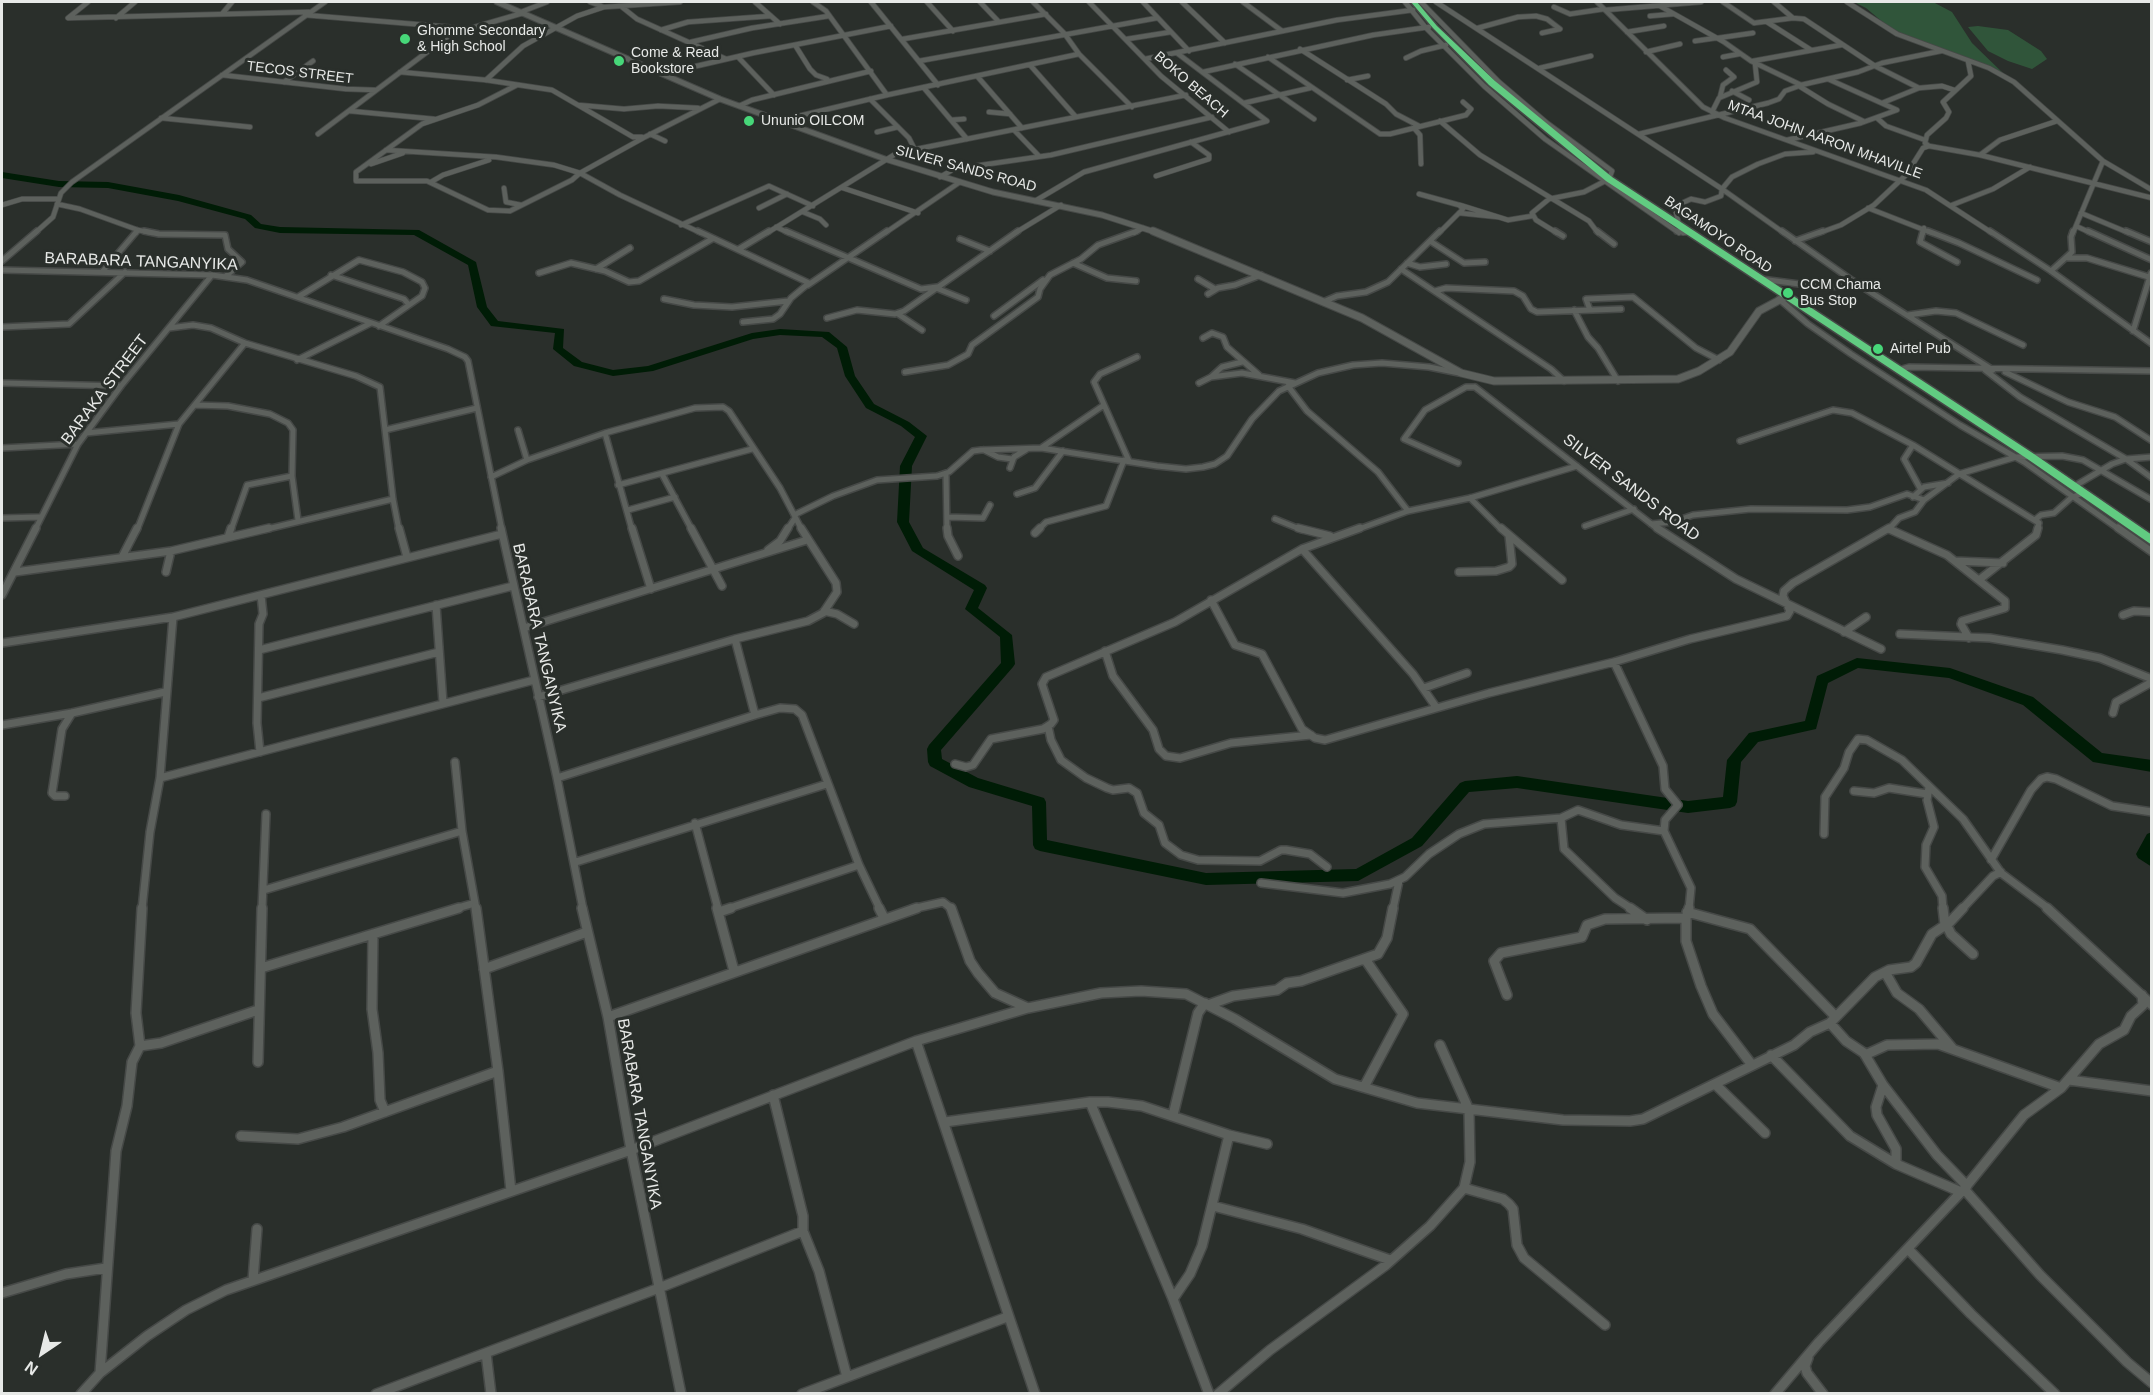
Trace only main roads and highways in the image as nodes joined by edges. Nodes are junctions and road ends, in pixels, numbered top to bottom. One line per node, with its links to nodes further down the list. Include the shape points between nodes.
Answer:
1 (1416, 6): 2 (highway, BAGAMOYO ROAD, via 1448,45 1607,181 2030,456 2073,492 2084,494)
2 (2151, 541)

